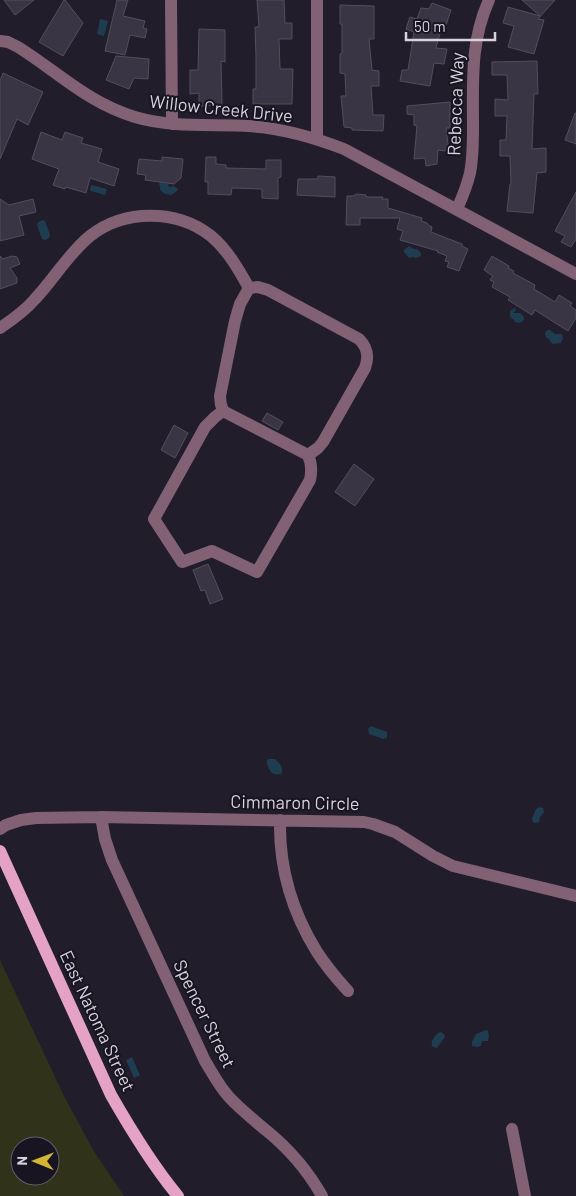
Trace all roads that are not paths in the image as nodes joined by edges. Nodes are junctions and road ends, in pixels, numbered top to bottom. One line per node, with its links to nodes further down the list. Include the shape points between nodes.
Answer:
1 (171, 0): 5 (street)
2 (317, 0): 6 (street)
3 (489, 0): 7 (street, Rebecca Way, via 479,26 474,59 471,165)
4 (0, 41): 5 (street, Willow Creek Drive, via 18,47 100,103 136,117)
5 (172, 124): 6 (street, Willow Creek Drive, via 249,126)
6 (317, 139): 7 (street, Willow Creek Drive, via 362,158)
7 (456, 209): 8 (street, Willow Creek Drive)
8 (576, 274)
9 (248, 288): 10 (street, via 223,248 201,230 184,221 165,217 132,217 91,235 34,301); 11 (street, via 235,321 220,396); 12 (street, via 268,290 360,339 367,351 365,368 323,442)
10 (0, 328)
11 (224, 411): 12 (street); 12 (street, via 205,427 154,519 182,562 212,551 257,572 310,480 312,471)
12 (308, 454)
13 (102, 817): 14 (street, Cimmaron Circle); 15 (street, Cimmaron Circle, via 36,818); 21 (street, Spencer Street, via 112,860 205,1062 228,1096 286,1148)
14 (280, 820): 17 (street, Cimmaron Circle, via 373,824 395,832 453,866); 18 (street, via 283,867 294,907 317,953)
15 (0, 829)
16 (0, 851): 20 (main road, East Natoma Street, via 111,1094 150,1159)
17 (576, 896)
18 (348, 991)
19 (512, 1129): 22 (street)
20 (178, 1196)
21 (322, 1196)
22 (526, 1196)

